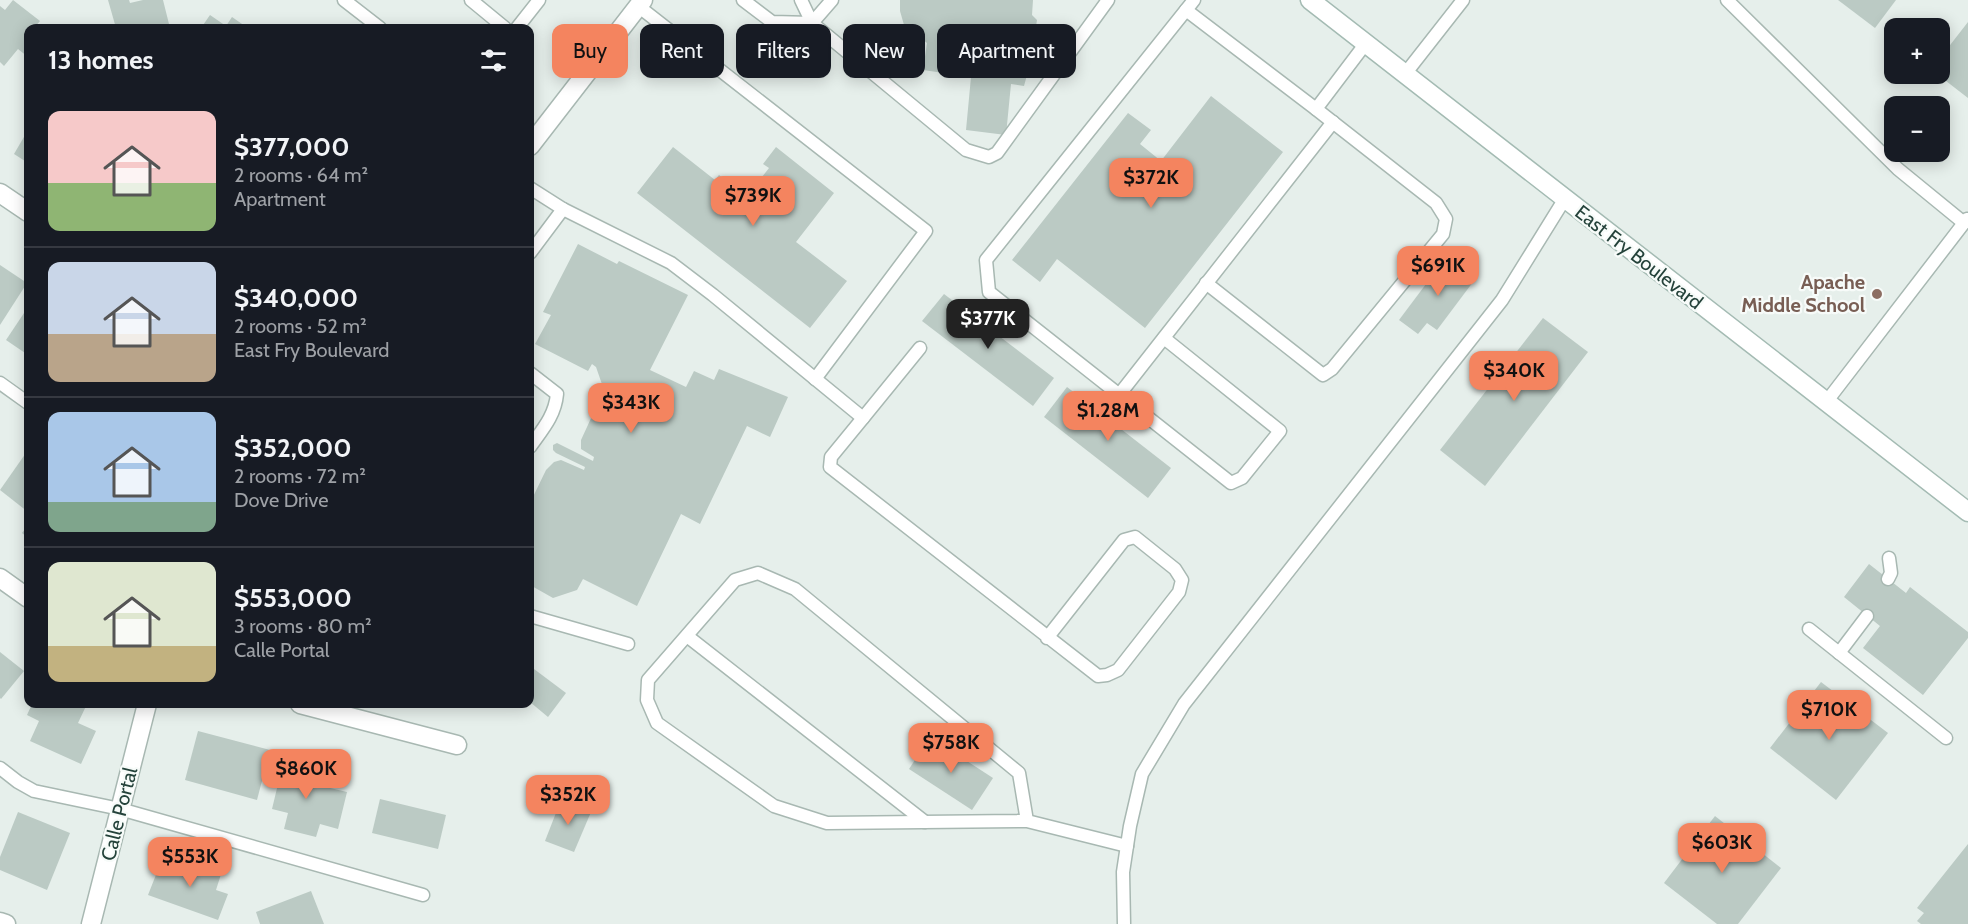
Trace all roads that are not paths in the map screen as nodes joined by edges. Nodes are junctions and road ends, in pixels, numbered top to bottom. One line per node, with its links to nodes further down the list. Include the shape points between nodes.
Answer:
1 (344, 0): 15 (lane)
2 (471, 0): 16 (lane)
3 (539, 0): 17 (lane)
4 (743, 0): 14 (lane, via 772,22)
5 (801, 0): 14 (lane)
6 (832, 0): 14 (lane)
7 (1108, 0): 14 (lane, via 998,153 989,157 966,150)
8 (1194, 0): 13 (lane)
9 (1310, 0): 18 (main road, East Fry Boulevard)
10 (1463, 0): 19 (lane)
11 (1727, 0): 28 (lane, via 1898,169)
12 (640, 3): 22 (main road); 34 (lane, via 926,231)
13 (1186, 10): 20 (lane); 36 (lane, via 986,260 989,292)
14 (812, 23)
15 (375, 24)
16 (501, 24)
17 (520, 24)
18 (1366, 44): 19 (main road, East Fry Boulevard); 20 (lane)
19 (1405, 74): 25 (main road, East Fry Boulevard)
20 (1316, 109): 21 (lane)
21 (1333, 122): 30 (lane); 30 (lane, via 1436,204 1446,219 1443,234 1323,375)
22 (534, 140)
23 (534, 191): 27 (lane)
24 (0, 193): 26 (main road)
25 (1564, 200): 38 (main road, East Fry Boulevard); 61 (lane, via 1502,300 1184,704 1142,774)
26 (24, 209)
27 (563, 209): 29 (lane); 34 (lane, via 671,263)
28 (1966, 221): 38 (lane)
29 (534, 248)
30 (1206, 283): 31 (lane)
31 (1164, 338): 36 (lane); 36 (lane, via 1280,430 1249,470 1231,483)
32 (920, 348): 39 (lane)
33 (534, 376): 40 (lane, via 557,394 556,407)
34 (815, 379): 39 (lane)
35 (0, 383): 37 (lane)
36 (1119, 395)
37 (24, 400)
38 (1827, 401): 41 (main road, East Fry Boulevard)
39 (863, 418): 50 (lane, via 831,457 830,467)
40 (534, 441)
41 (1968, 512)
42 (1889, 558): 44 (lane)
43 (0, 578): 45 (main road)
44 (1888, 579)
45 (24, 595)
46 (1868, 616): 52 (lane)
47 (534, 617): 51 (lane)
48 (1809, 629): 52 (lane)
49 (687, 636): 59 (lane, via 735,580 759,573 795,589 1019,773); 60 (lane); 60 (lane, via 648,680 647,699 657,723 774,806 827,823)
50 (1047, 638): 50 (lane, via 1124,540 1135,537 1175,569 1182,580 1179,592 1118,670 1107,675 1098,676)
51 (628, 644)
52 (1839, 653): 55 (lane)
53 (146, 708): 58 (main road, Calle Portal)
54 (315, 708): 56 (main road)
55 (1946, 738)
56 (457, 745)
57 (0, 768): 58 (lane, via 34,791)
58 (120, 809): 62 (lane); 65 (main road, Calle Portal)
59 (1027, 821): 60 (lane); 61 (lane)
60 (925, 822)
61 (1127, 846): 66 (lane)
62 (423, 896)
63 (0, 922): 64 (main road)
64 (6, 924)
65 (91, 924)
66 (1124, 924)

